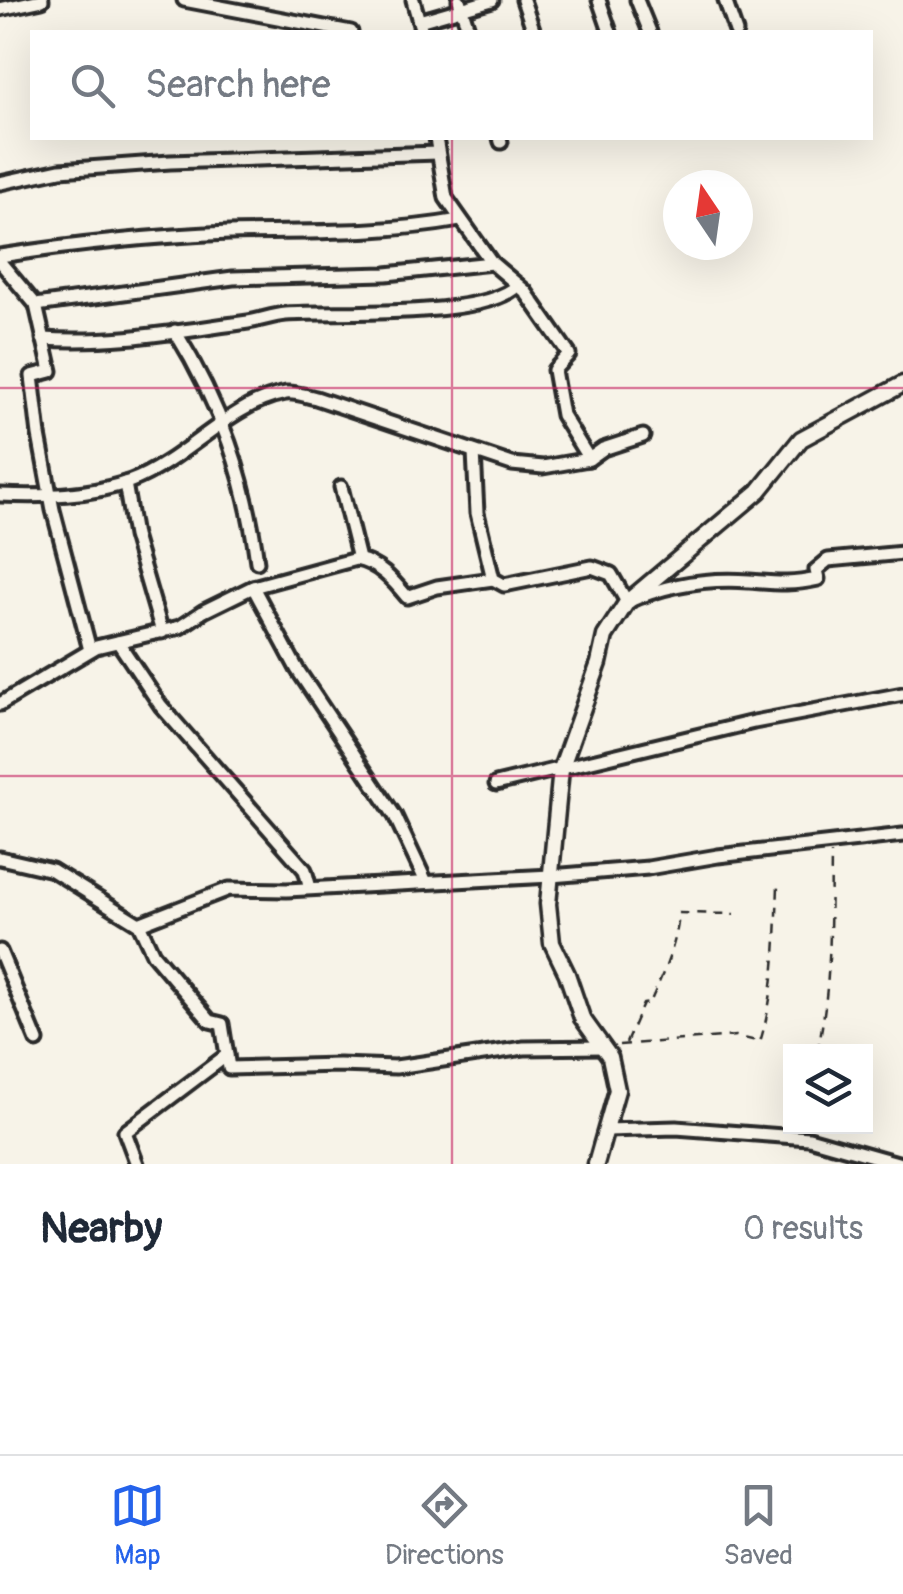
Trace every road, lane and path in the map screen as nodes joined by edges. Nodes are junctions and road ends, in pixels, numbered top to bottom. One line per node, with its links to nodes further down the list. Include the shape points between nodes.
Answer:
1 (42, 0): 10 (street)
2 (184, 0): 12 (street)
3 (413, 0): 11 (street)
4 (492, 0): 9 (street)
5 (523, 0): 14 (street)
6 (599, 0): 15 (street)
7 (637, 0): 16 (street)
8 (725, 0): 17 (street)
9 (460, 4): 11 (street); 13 (street)
10 (0, 9)
11 (421, 27)
12 (341, 30)
13 (468, 30)
14 (533, 30)
15 (609, 30)
16 (649, 30)
17 (735, 30)
18 (436, 140): 19 (street)
19 (438, 153): 20 (street, via 170,162 60,170); 21 (street, via 446,198)
20 (0, 183)
21 (460, 220): 22 (street, via 407,230 93,241); 23 (street)
22 (0, 259): 25 (street)
23 (492, 263): 24 (street); 25 (street, via 233,278)
24 (518, 285): 26 (street, via 476,306 284,314); 32 (street, via 569,354 554,370 562,416)
25 (36, 305): 27 (street)
26 (175, 331): 27 (street, via 89,342); 29 (street, via 210,389)
27 (43, 340): 36 (street, via 51,371 32,376)
28 (903, 384): 42 (street, via 801,440 759,492)
29 (222, 424): 31 (street, via 245,406 289,392); 33 (street, via 166,464); 39 (street, via 240,471)
30 (643, 436): 32 (street)
31 (474, 452): 32 (street, via 543,467); 40 (street, via 477,513)
32 (589, 459)
33 (125, 483): 36 (street); 43 (street)
34 (341, 488): 38 (street)
35 (0, 495): 36 (street)
36 (51, 495): 45 (street)
37 (903, 553): 42 (street, via 828,560 816,570 818,579 788,586 712,580)
38 (360, 560): 40 (street, via 407,596); 41 (street)
39 (256, 562)
40 (493, 579): 42 (street, via 504,585 605,569)
41 (253, 587): 43 (street); 54 (street, via 296,669 394,816)
42 (627, 602): 48 (street, via 604,636)
43 (162, 632): 44 (street)
44 (118, 642): 45 (street); 56 (street, via 161,706 304,870)
45 (90, 650): 47 (street)
46 (903, 694): 48 (street)
47 (0, 704)
48 (561, 769): 49 (street); 53 (street)
49 (496, 784)
50 (903, 834): 51 (street)
51 (831, 842): 53 (street); 63 (path, via 829,964)
52 (0, 858): 58 (street, via 52,870)
53 (550, 876): 54 (street); 64 (street, via 552,942 582,1018)
54 (426, 882): 56 (street)
55 (778, 886): 62 (path, via 776,973 760,1042 736,1036)
56 (310, 888): 58 (street, via 229,890)
57 (734, 914): 62 (path, via 678,912 667,964)
58 (139, 924): 65 (street, via 153,954 210,1021 222,1024)
59 (0, 951): 60 (street)
60 (3, 970): 61 (street)
61 (37, 1041)
62 (625, 1044): 64 (path)
63 (819, 1044)
64 (602, 1047): 65 (street, via 524,1048 396,1067 229,1068); 66 (street, via 617,1090)
65 (227, 1055): 67 (street, via 125,1132)
66 (606, 1130): 68 (street); 69 (street, via 810,1138)
67 (137, 1164)
68 (596, 1164)
69 (901, 1164)

